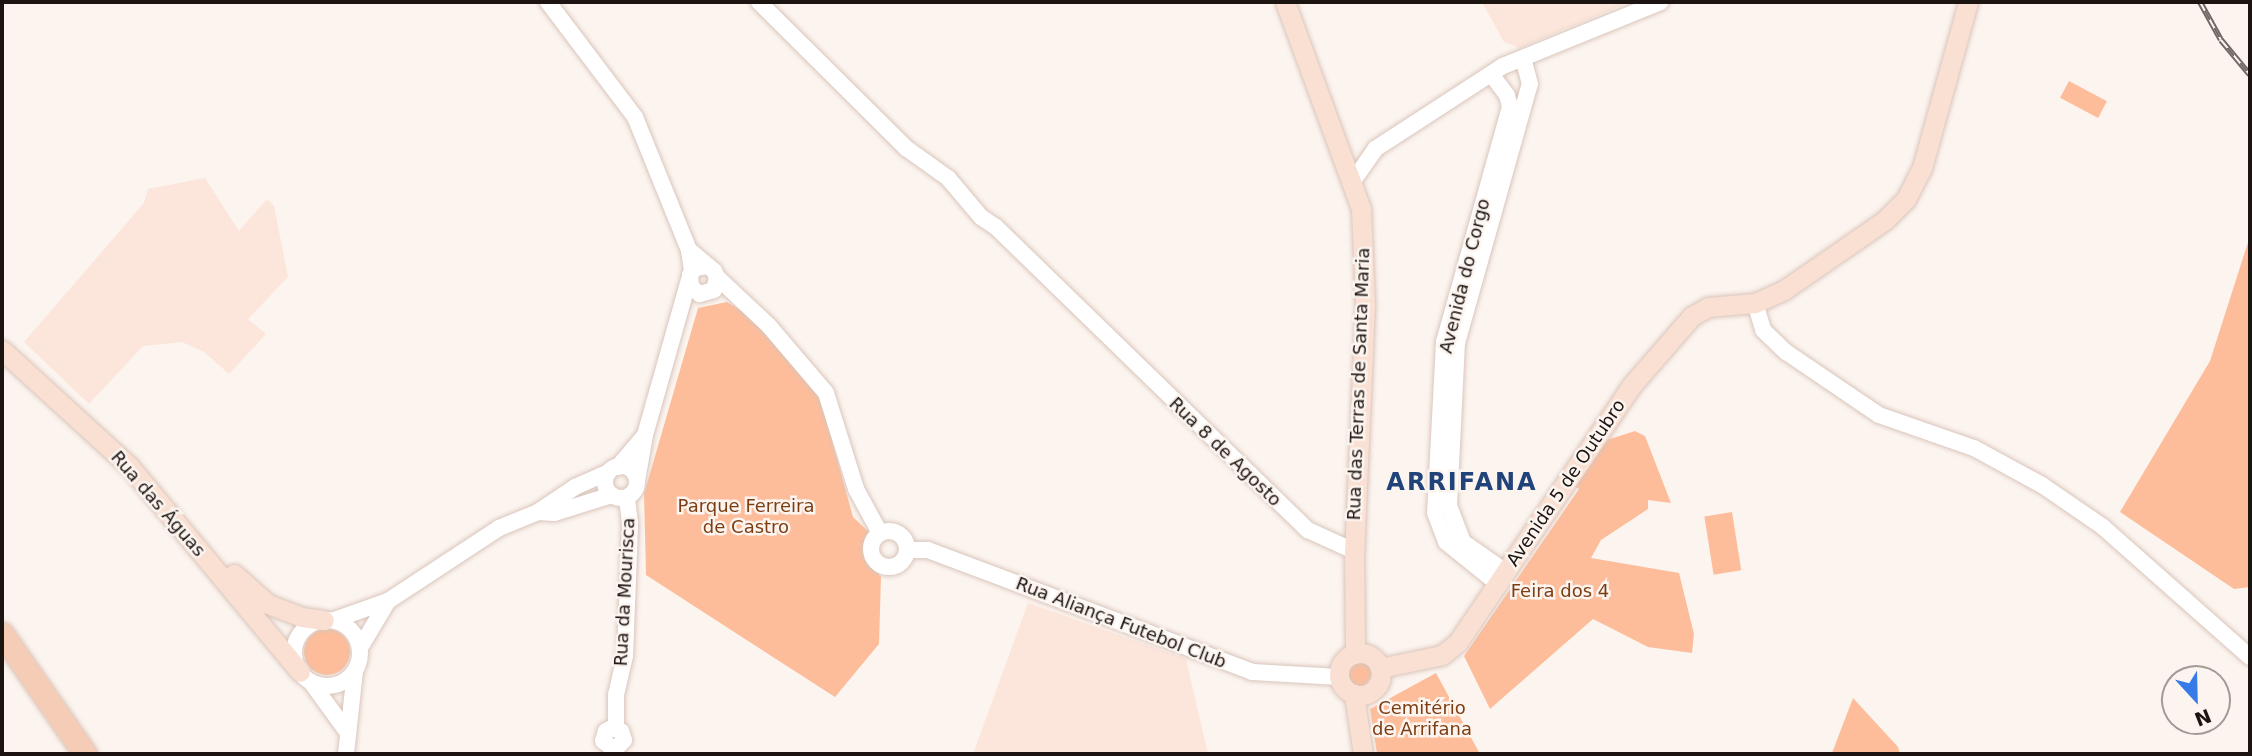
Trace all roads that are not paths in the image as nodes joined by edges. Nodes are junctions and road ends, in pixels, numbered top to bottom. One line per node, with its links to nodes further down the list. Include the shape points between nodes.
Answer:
1 (548, 2): 13 (street, via 635,117)
2 (759, 2): 11 (street, via 906,148)
3 (771, 2): 11 (street, via 914,143)
4 (1285, 2): 9 (main road, Rua das Terras de Santa Maria)
5 (1661, 2): 7 (street)
6 (1968, 2): 14 (main road, via 1922,168 1906,198 1856,242 1784,290)
7 (1523, 58): 8 (street); 25 (street, Avenida do Corgo, via 1531,84 1457,343 1449,506 1463,541)
8 (1491, 74): 10 (street); 25 (street, Avenida do Corgo, via 1510,107 1444,342 1435,513 1446,542)
9 (1341, 149): 10 (street, via 1359,153); 12 (main road, Rua das Terras de Santa Maria)
10 (1375, 149): 12 (street)
11 (933, 168): 24 (street, Rua 8 de Agosto, via 1308,530)
12 (1353, 181): 24 (main road, Rua das Terras de Santa Maria, via 1365,250)
13 (703, 280): 17 (street, via 683,311); 22 (street, via 729,291 769,326 826,393 856,489)
14 (1755, 303): 25 (main road, Avenida 5 de Outubro, via 1709,307 1683,324 1617,405); 32 (street, via 1763,330 1786,352 1879,415 1973,448 2042,485 2103,527)
15 (2, 335): 27 (main road, Rua das Águas, via 151,475 248,591 289,614)
16 (2, 350): 35 (main road, Rua das Águas, via 130,467)
17 (645, 435): 18 (street); 19 (street)
18 (614, 470): 19 (street, via 633,471); 20 (street, Rua da Mourisca, via 606,487); 21 (street, via 575,487)
19 (637, 481): 20 (street)
20 (619, 496): 21 (street, via 554,513); 39 (street, Rua da Mourisca, via 631,523 625,656 616,695 616,728 624,740)
21 (538, 512): 26 (street, via 469,544)
22 (880, 533): 23 (street, via 900,534); 23 (street, via 871,549 879,564 896,566)
23 (907, 550): 36 (street, Rua Aliança Futebol Club, via 928,550 1252,672)
24 (1354, 551): 31 (main road, Rua das Terras de Santa Maria)
25 (1502, 578): 33 (main road, Avenida 5 de Outubro, via 1449,651)
26 (388, 601): 27 (street); 29 (street)
27 (329, 620): 29 (street, via 352,630); 35 (street, via 313,623 297,639 295,662)
28 (2, 634): 41 (highway)
29 (360, 648): 34 (street)
30 (2, 651): 40 (highway)
31 (1355, 654): 33 (main road, via 1367,655); 36 (main road, via 1341,666)
32 (2250, 657)
33 (1380, 668): 37 (main road, via 1377,686 1367,694)
34 (355, 671): 35 (street, via 330,686); 38 (street)
35 (306, 677): 38 (street)
36 (1339, 677): 37 (main road)
37 (1354, 694): 43 (main road)
38 (348, 733): 42 (street)
39 (607, 750)
40 (73, 754)
41 (85, 754)
42 (346, 754)
43 (1363, 754)

